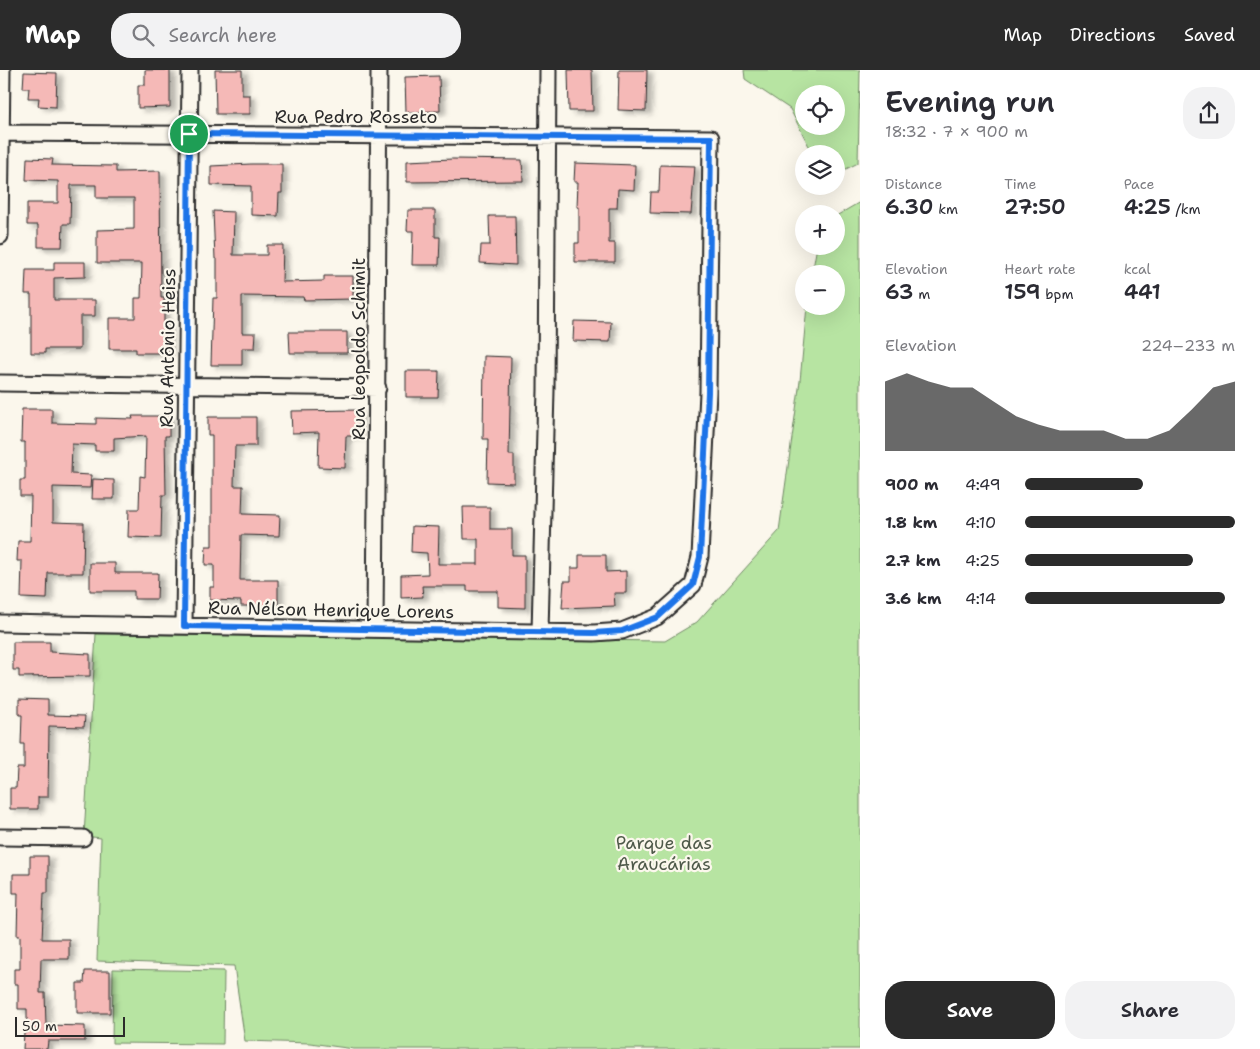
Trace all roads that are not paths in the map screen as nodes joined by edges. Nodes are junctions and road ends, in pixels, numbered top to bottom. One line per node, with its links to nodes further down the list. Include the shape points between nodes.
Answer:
1 (2, 70): 5 (street)
2 (190, 70): 6 (street, Rua Antônio Heiss)
3 (379, 70): 7 (street, Rua leopoldo Schimit)
4 (548, 70): 8 (street)
5 (1, 133): 6 (street, Rua Pedro Rosseto); 10 (street)
6 (189, 134): 7 (street, Rua Pedro Rosseto); 12 (street, Rua Antônio Heiss)
7 (379, 136): 8 (street, Rua Pedro Rosseto); 13 (street, Rua leopoldo Schimit)
8 (547, 137): 9 (street, Rua Pedro Rosseto); 17 (street, via 546,390)
9 (711, 138): 17 (street, Rua Nélson Henrique Lorens, via 708,392 700,557 693,585 658,617 630,628 594,633)
10 (0, 236)
11 (0, 383): 12 (street)
12 (186, 385): 13 (street); 15 (street, Rua Antônio Heiss)
13 (378, 388): 16 (street, Rua leopoldo Schimit)
14 (0, 623): 15 (street, Rua Nélson Henrique Lorens)
15 (184, 626): 16 (street, Rua Nélson Henrique Lorens)
16 (375, 629): 17 (street, Rua Nélson Henrique Lorens)
17 (540, 632)
18 (0, 837): 19 (street)
19 (84, 838)

